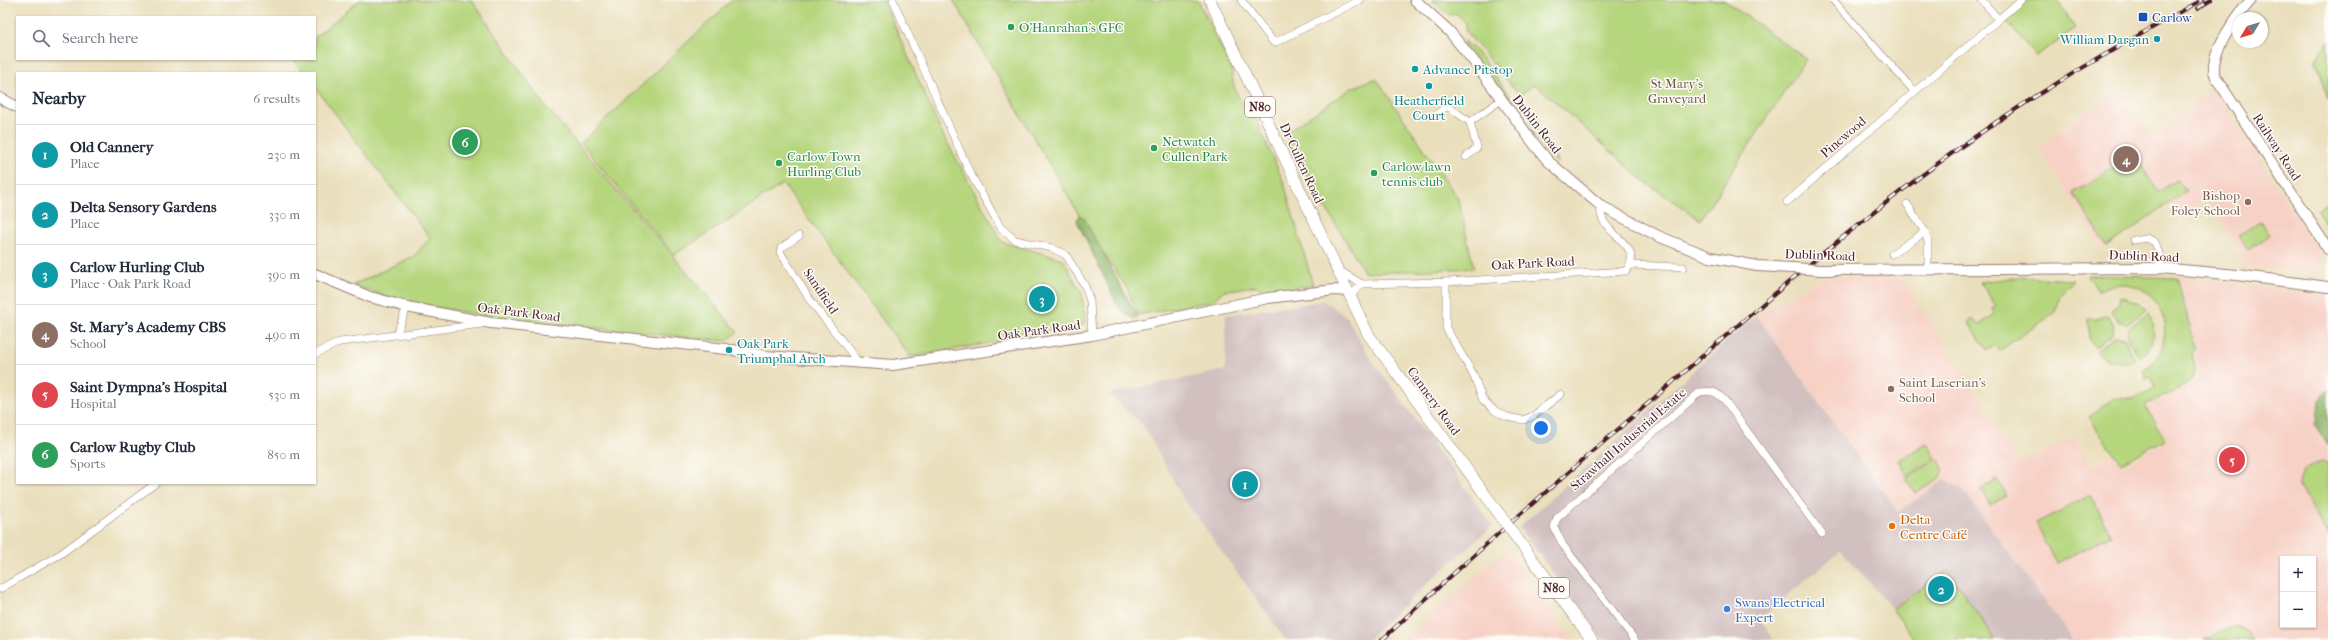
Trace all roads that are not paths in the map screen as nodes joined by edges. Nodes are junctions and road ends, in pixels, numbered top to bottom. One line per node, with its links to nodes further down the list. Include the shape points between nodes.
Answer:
1 (894, 0): 40 (street, via 969,171 1001,228 1015,240 1052,248 1066,254 1085,286 1090,301)
2 (1210, 0): 31 (main road, Dr Cullen Road / N80)
3 (1241, 0): 10 (street, via 1274,43)
4 (1360, 0): 10 (street)
5 (1415, 0): 14 (street, Dublin Road, via 1448,31 1476,64)
6 (1833, 0): 12 (street)
7 (1982, 0): 11 (street)
8 (2021, 0): 11 (street, Pinewood)
9 (2251, 0): 25 (street, Railway Road, via 2233,22 2217,55 2214,70 2217,80)
10 (1345, 3)
11 (1998, 19): 12 (street, Pinewood)
12 (1914, 91): 19 (street, Pinewood)
13 (0, 98): 15 (street)
14 (1501, 100): 17 (street); 21 (street, Dublin Road, via 1548,161)
15 (16, 106)
16 (1437, 114): 17 (street, via 1447,106)
17 (1470, 122): 18 (street, via 1477,148)
18 (1466, 157)
19 (1787, 202)
20 (1908, 204): 22 (street)
21 (1601, 206): 27 (street, via 1603,223 1628,247 1632,257); 30 (street, Dublin Road, bridge, via 1658,236 1710,257 1757,266 1821,270)
22 (1925, 232): 26 (street); 30 (street, via 1928,242)
23 (799, 236): 42 (street, Sandfield, via 781,248 780,252 810,300)
24 (2134, 240): 29 (street, via 2146,238 2156,242)
25 (2328, 249)
26 (1892, 254)
27 (1631, 265): 28 (street); 33 (street, Oak Park Road, via 1626,271 1614,273 1525,275)
28 (1683, 267)
29 (2160, 268): 30 (street, Dublin Road); 35 (street, Dublin Road)
30 (1928, 270)
31 (1340, 271): 34 (street); 36 (main road, N80)
32 (316, 274): 37 (street, Oak Park Road, via 370,297)
33 (1446, 282): 34 (street, Oak Park Road); 43 (street, via 1446,328 1487,404 1507,417 1523,420 1533,416)
34 (1362, 284): 36 (street)
35 (2328, 287)
36 (1349, 295): 40 (street, Oak Park Road, via 1334,290 1268,298); 47 (main road, Cannery Road / N80, bridge, via 1368,334)
37 (407, 307): 38 (street, Oak Park Road); 39 (street)
38 (491, 323): 39 (street); 42 (street, Oak Park Road, via 765,356)
39 (397, 333): 41 (street, via 340,342)
40 (1092, 335): 42 (street, Oak Park Road, via 893,365)
41 (316, 354)
42 (859, 363)
43 (1561, 394)
44 (155, 484): 46 (street, via 62,553)
45 (1822, 534): 48 (street, Strawhall Industrial Estate, via 1726,402 1712,390 1700,392 1557,518 1554,527 1562,545)
46 (0, 589)
47 (1592, 640)
48 (1634, 640)

